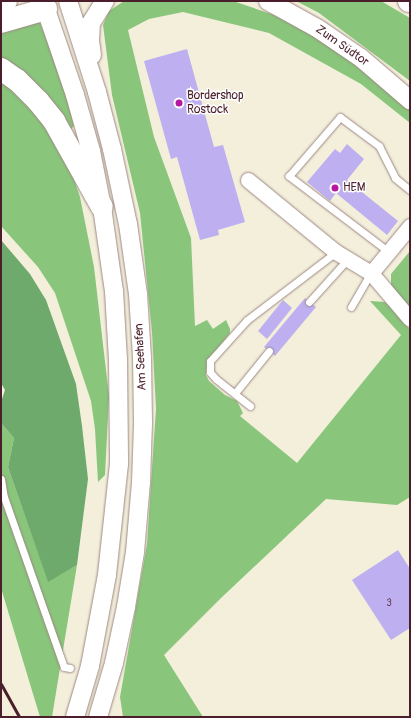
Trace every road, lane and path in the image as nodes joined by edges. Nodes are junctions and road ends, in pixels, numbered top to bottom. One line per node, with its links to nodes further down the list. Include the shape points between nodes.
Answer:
1 (6, 1): 4 (highway)
2 (105, 1): 9 (street, via 91,23 90,41)
3 (268, 1): 10 (street, Zum Südtor, via 317,28 354,54)
4 (1, 2)
5 (73, 2): 6 (street); 9 (street, Am Seehafen)
6 (45, 5): 7 (highway); 13 (street, Am Seehafen, via 83,122)
7 (1, 22)
8 (1, 69): 13 (highway, via 17,80 54,121)
9 (97, 92): 25 (street, Am Seehafen, via 128,224 138,294 142,358 141,488 132,573)
10 (410, 100)
11 (248, 180): 16 (street)
12 (410, 190): 15 (lane, via 396,178 379,146 340,117 289,176)
13 (102, 207): 26 (street, Am Seehafen, via 114,291 119,457 107,574)
14 (410, 226): 15 (street)
15 (389, 252): 17 (street)
16 (341, 256): 17 (street); 18 (lane); 22 (lane, via 247,320 210,361 210,372)
17 (371, 273): 19 (lane); 20 (street)
18 (310, 302)
19 (351, 307)
20 (410, 319)
21 (269, 351): 22 (lane)
22 (235, 393): 23 (lane)
23 (250, 406)
24 (1, 479): 27 (lane, via 4,497 64,667)
25 (114, 663): 29 (street, Am Seehafen); 30 (street)
26 (90, 666): 28 (street, Am Seehafen); 29 (street)
27 (70, 668)
28 (76, 717)
29 (97, 717)
30 (112, 717)

